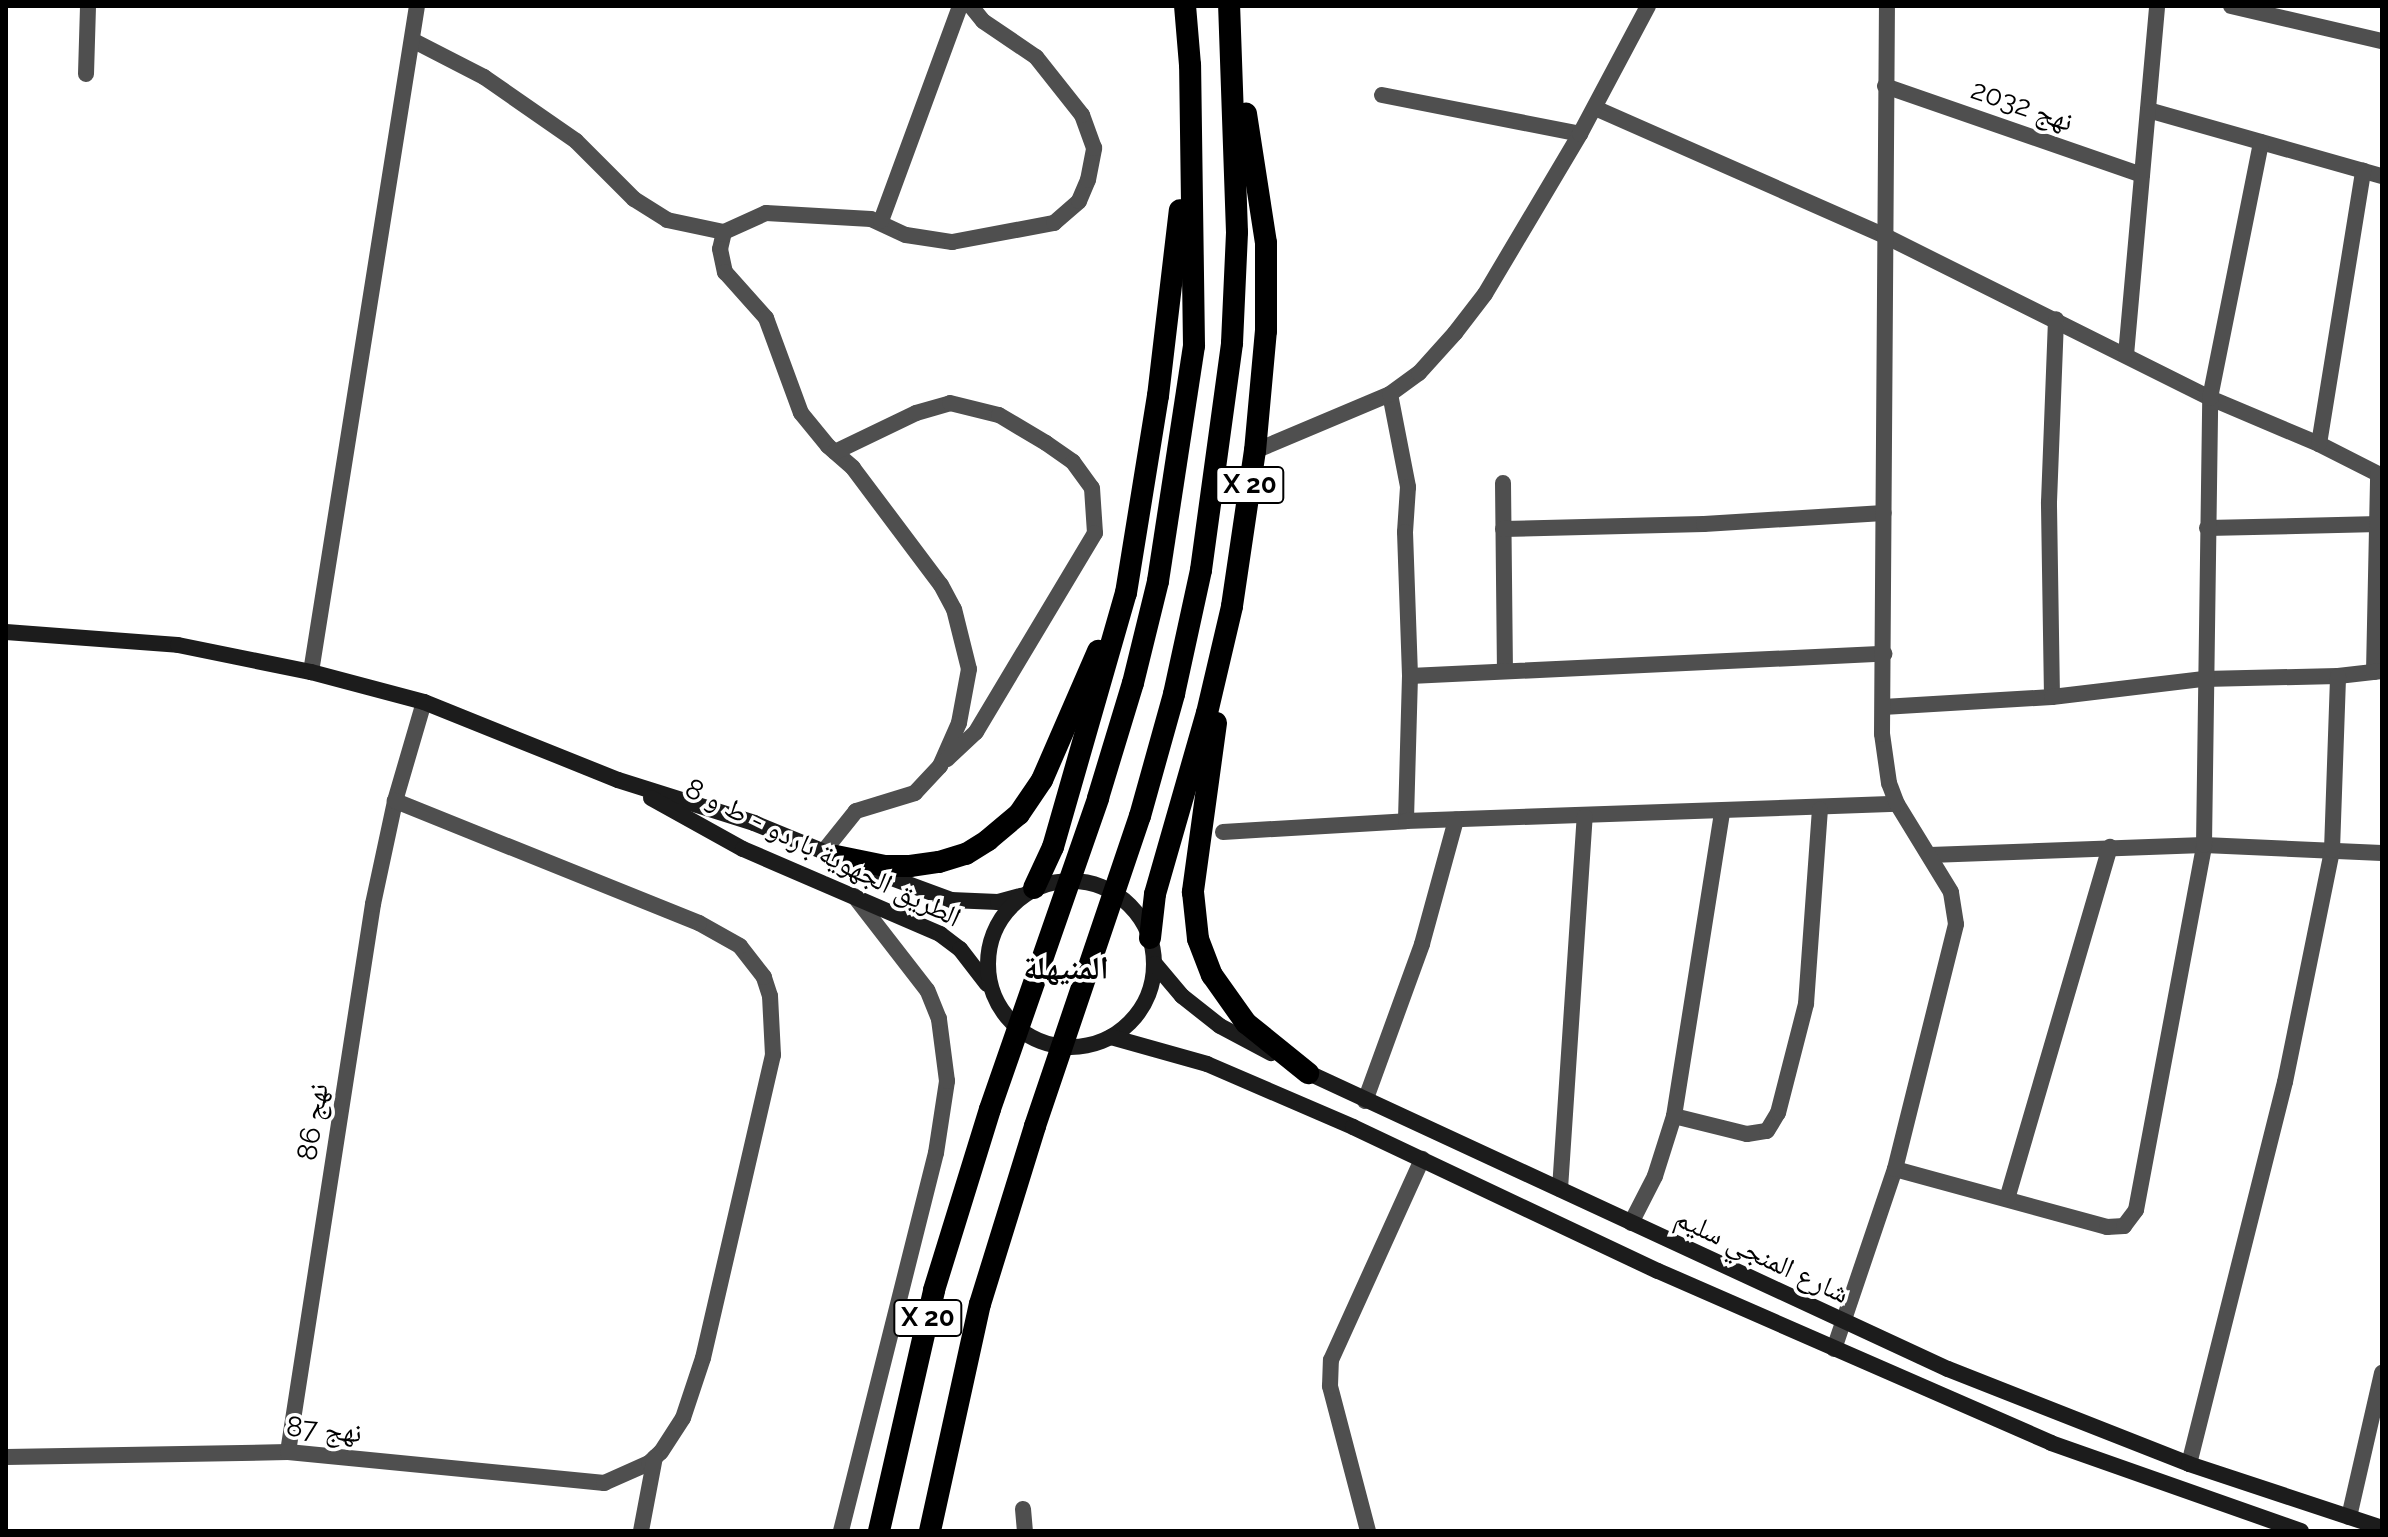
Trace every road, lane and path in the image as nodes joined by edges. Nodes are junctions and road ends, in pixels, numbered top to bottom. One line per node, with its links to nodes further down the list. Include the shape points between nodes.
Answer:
1 (88, 6): 14 (street)
2 (417, 6): 11 (street)
3 (960, 6): 24 (street)
4 (971, 6): 24 (street, via 983,21 1036,57 1082,115 1094,148 1088,180 1079,201 1054,223 952,242 906,235)
5 (1185, 6): 13 (highway, X 20)
6 (1648, 6): 17 (street)
7 (1887, 6): 15 (street)
8 (2157, 6): 18 (street)
9 (2231, 6): 12 (street)
10 (1231, 15): 32 (highway, X 20, via 1266,243 1266,331); 98 (highway, X 20, via 1237,232 1232,343 1201,570 1140,816 980,1304)
11 (414, 41): 25 (street, via 484,77 576,141 646,209 667,220); 47 (street)
12 (2382, 41)
13 (1190, 65): 40 (highway, X 20, via 1185,177); 97 (highway, X 20, via 1194,346 1158,581 1098,798 990,1109 934,1290)
14 (86, 74)
15 (1885, 86): 22 (street, نهج 2032); 26 (street)
16 (1382, 95): 19 (street)
17 (1595, 108): 19 (street); 26 (street)
18 (2148, 110): 20 (street); 22 (street)
19 (1580, 134): 29 (street, via 1485,294 1419,373)
20 (2261, 142): 21 (street); 30 (street)
21 (2363, 171): 23 (street); 31 (street)
22 (2142, 175): 28 (street)
23 (2382, 176)
24 (881, 221): 25 (street, via 766,213)
25 (724, 232): 33 (street, via 720,249 725,272 766,318 801,413)
26 (1883, 235): 27 (street); 36 (street)
27 (2056, 319): 28 (street); 51 (street, via 2049,502)
28 (2126, 355): 30 (street)
29 (1390, 394): 32 (street); 48 (street, via 1407,468)
30 (2210, 398): 31 (street); 38 (street)
31 (2319, 444): 34 (street)
32 (1255, 451): 42 (highway, X 20)
33 (835, 452): 54 (street, via 862,480 954,609 969,669 959,723); 54 (street, via 916,413 950,403 999,415 1046,443 1073,462 1092,488 1095,533 976,732)
34 (2380, 475): 37 (street)
35 (1503, 483): 39 (street)
36 (1884, 513): 39 (street); 44 (street)
37 (2379, 524): 38 (street); 41 (street)
38 (2207, 528): 50 (street)
39 (1503, 529): 45 (street)
40 (1134, 544): 68 (highway, via 1098,652 1061,739 1019,814 966,854 939,862 885,866); 70 (highway, X 20, via 1092,722 1053,847)
41 (2379, 597): 46 (street)
42 (1232, 606): 72 (highway, X 20, via 1155,894); 76 (highway, via 1193,892 1198,939 1212,975 1246,1023)
43 (6, 632): 47 (main road, الطريق الجهوية باردو - ط و 8, via 178,645)
44 (1884, 654): 45 (street); 53 (street)
45 (1505, 671): 48 (street)
46 (2378, 671): 49 (street)
47 (311, 672): 52 (main road, الطريق الجهوية باردو - ط و 8)
48 (1410, 676): 62 (street)
49 (2338, 676): 50 (street); 66 (street)
50 (2204, 679): 51 (street); 64 (street)
51 (2052, 697): 53 (street)
52 (424, 702): 55 (main road, الطريق الجهوية باردو - ط و 8); 56 (street, نهج 86)
53 (1883, 707): 57 (street, via 1884,758)
54 (940, 766): 68 (street, via 915,793 856,811)
55 (618, 780): 68 (main road, الطريق الجهوية باردو - ط و 8, via 754,823); 71 (main road, الطريق الجهوية باردو - ط و 8, via 743,849)
56 (395, 801): 88 (street, نهج 86, via 373,904); 90 (street, via 699,923 740,946 764,977 773,1022 765,1100 703,1358 683,1418)
57 (1897, 804): 58 (street); 69 (street)
58 (1820, 810): 59 (street); 78 (street, via 1806,1004 1772,1125 1747,1134)
59 (1722, 813): 60 (street); 78 (street)
60 (1585, 817): 61 (street); 81 (street)
61 (1456, 820): 62 (street); 77 (street, via 1422,944)
62 (1406, 821): 63 (street)
63 (1223, 832)
64 (2204, 845): 65 (street); 66 (street); 82 (street, via 2141,1193 2130,1220 2107,1227)
65 (2110, 847): 69 (street); 82 (street)
66 (2332, 850): 67 (street); 91 (street, via 2285,1082)
67 (2382, 853)
68 (830, 854): 70 (main road, الطريق الجهوية باردو - ط و 8, via 951,900 998,902)
69 (1930, 855): 80 (street, via 1951,892 1956,924)
70 (1027, 892): 72 (main road, via 1057,881 1081,880 1104,887 1132,908); 74 (main road, via 1003,915 991,938)
71 (854, 896): 74 (main road, الطريق الجهوية باردو - ط و 8, via 940,934 978,968); 96 (street, X 20, via 927,990 939,1019 947,1081 936,1153)
72 (1150, 938): 73 (main road)
73 (1155, 964): 75 (main road, via 1143,1007); 76 (main road, شارع المنجي سليم, via 1182,996 1220,1026)
74 (990, 990): 75 (main road, via 1015,1027 1040,1042 1068,1048)
75 (1111, 1037): 79 (main road, شارع المنجي سليم, via 1207,1064)
76 (1308, 1073): 77 (main road, شارع المنجي سليم)
77 (1365, 1101): 81 (main road, شارع المنجي سليم)
78 (1674, 1116): 83 (street, via 1655,1176)
79 (1422, 1159): 85 (main road, شارع المنجي سليم); 100 (street, via 1331,1360 1330,1386)
80 (1895, 1169): 82 (street); 84 (street)
81 (1560, 1189): 83 (main road, شارع المنجي سليم)
82 (2007, 1199)
83 (1631, 1223): 84 (main road, شارع المنجي سليم)
84 (1844, 1324): 85 (street); 91 (main road, شارع المنجي سليم)
85 (1834, 1349): 101 (main road, شارع المنجي سليم, via 2051,1443)
86 (2382, 1373): 87 (street)
87 (2375, 1436): 93 (street)
88 (288, 1452): 89 (street, نهج 87); 90 (street, نهج 87, via 587,1483 634,1473)
89 (6, 1457)
90 (655, 1457): 95 (street)
91 (2189, 1464): 93 (main road, شارع المنجي سليم)
92 (1023, 1509): 99 (street)
93 (2349, 1517): 94 (main road, شارع المنجي سليم)
94 (2382, 1528)
95 (641, 1531)
96 (841, 1531)
97 (879, 1531)
98 (930, 1531)
99 (1025, 1531)
100 (1368, 1531)
101 (2301, 1531)

